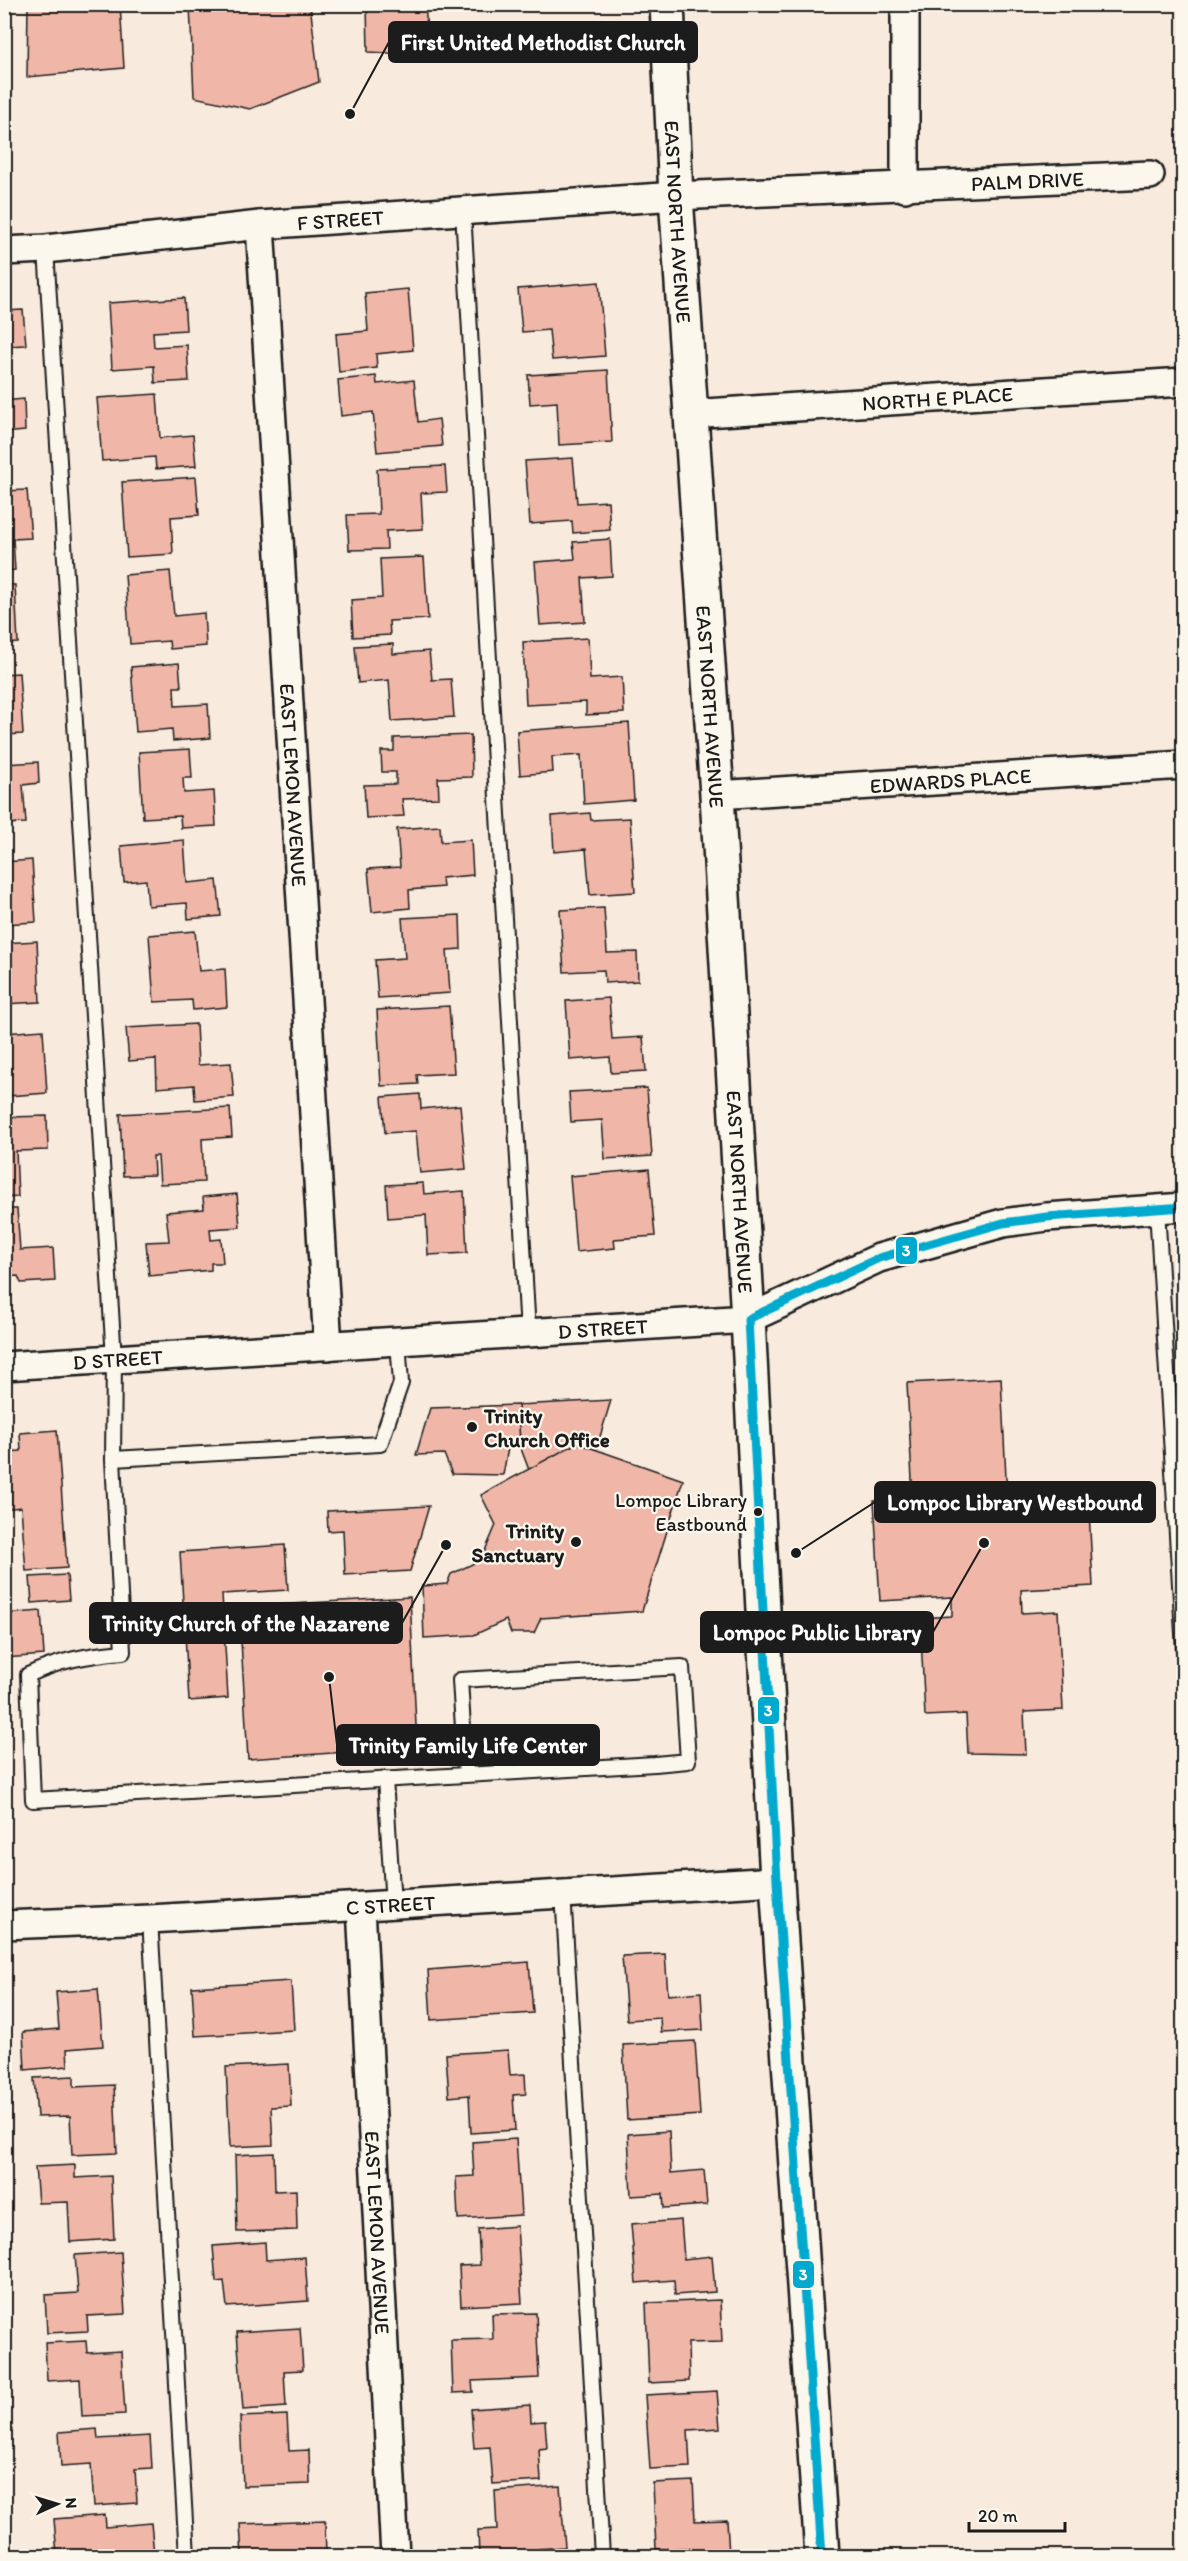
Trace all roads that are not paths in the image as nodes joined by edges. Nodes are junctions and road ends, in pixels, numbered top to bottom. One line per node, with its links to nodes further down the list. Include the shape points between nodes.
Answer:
1 (667, 4): 5 (street, EAST NORTH AVENUE)
2 (905, 4): 4 (street)
3 (1150, 175): 4 (street, PALM DRIVE)
4 (905, 188): 5 (street, PALM DRIVE)
5 (676, 196): 6 (street, F STREET); 11 (street, EAST NORTH AVENUE)
6 (463, 211): 7 (street, F STREET); 17 (lane)
7 (260, 225): 8 (street, F STREET); 19 (street, EAST LEMON AVENUE)
8 (46, 249): 9 (street, F STREET); 20 (lane)
9 (4, 251)
10 (1184, 382): 11 (street, NORTH E PLACE)
11 (690, 414): 13 (street, EAST NORTH AVENUE)
12 (1184, 765): 13 (street, EDWARDS PLACE)
13 (717, 795): 16 (street, EAST NORTH AVENUE)
14 (1184, 1207): 15 (street, D STREET)
15 (1157, 1209): 16 (street, D STREET, via 1003,1223 879,1258); 23 (lane)
16 (748, 1319): 17 (street, D STREET); 26 (street, EAST NORTH AVENUE)
17 (528, 1332): 18 (street, D STREET)
18 (398, 1341): 19 (street, D STREET); 22 (lane, via 401,1383 380,1443)
19 (328, 1346): 20 (street, D STREET)
20 (114, 1359): 21 (street, D STREET); 22 (lane)
21 (4, 1366)
22 (113, 1459): 25 (lane, via 123,1652 83,1655 28,1675 33,1800)
23 (1184, 1650)
24 (466, 1775): 24 (lane, via 688,1761 682,1667 460,1680); 25 (lane)
25 (384, 1779): 28 (lane)
26 (777, 1881): 27 (street, C STREET); 35 (street, EAST NORTH AVENUE)
27 (563, 1892): 28 (street, C STREET); 34 (lane)
28 (393, 1905): 29 (street, C STREET)
29 (361, 1907): 30 (street, C STREET); 33 (street, EAST LEMON AVENUE)
30 (150, 1919): 31 (street, C STREET); 32 (lane)
31 (4, 1925)
32 (187, 2556)
33 (395, 2556)
34 (602, 2556)
35 (822, 2556)

